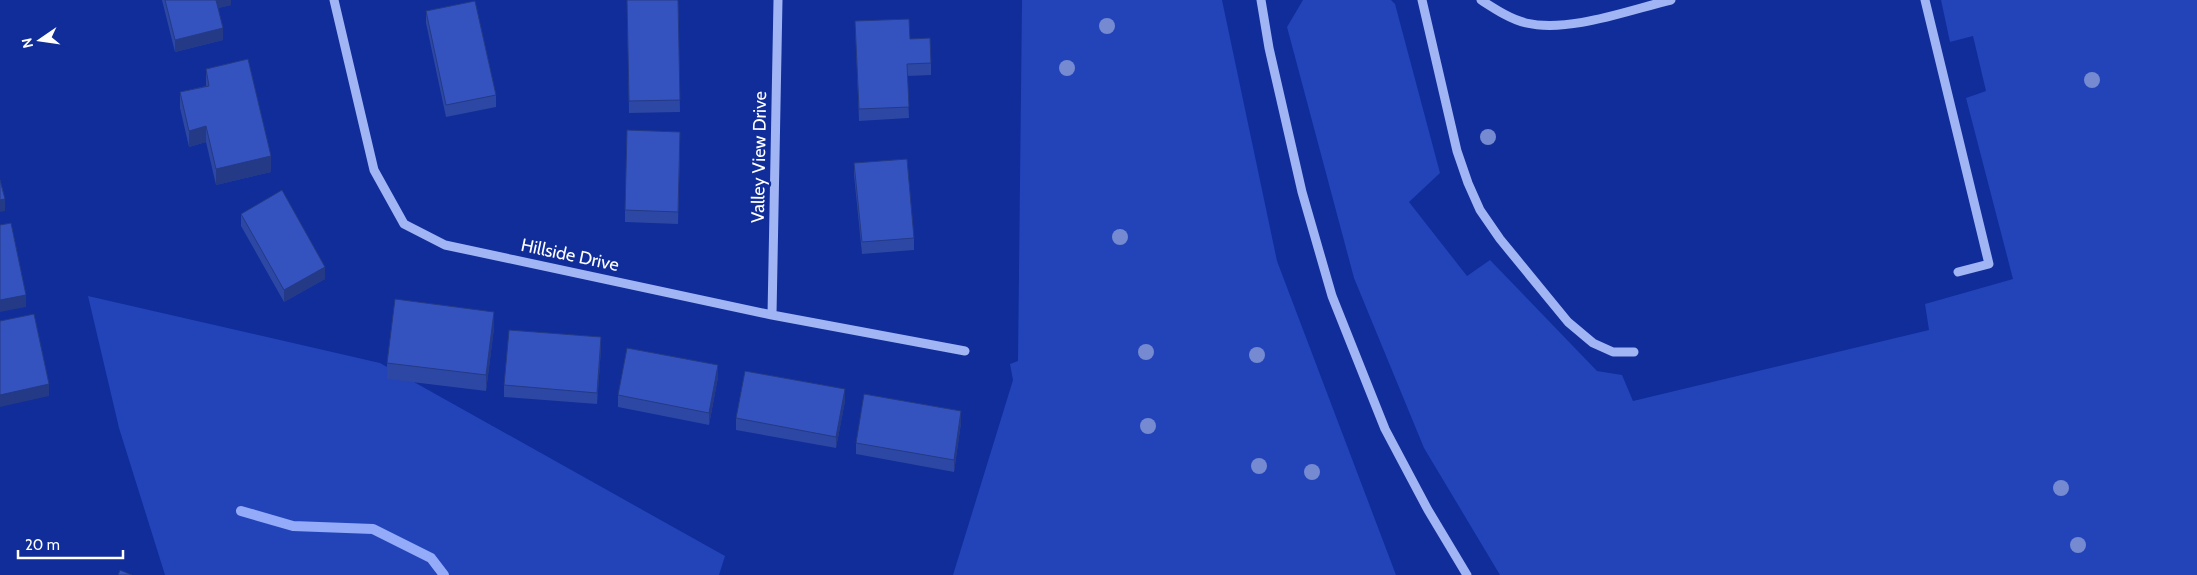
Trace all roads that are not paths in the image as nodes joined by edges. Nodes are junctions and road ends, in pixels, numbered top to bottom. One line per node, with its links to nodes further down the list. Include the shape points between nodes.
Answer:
1 (334, 0): 9 (street, Hillside Drive, via 374,170 404,224 445,245)
2 (778, 0): 9 (street, Valley View Drive)
3 (1261, 0): 12 (street, via 1302,192 1332,296 1385,429 1428,510)
4 (1422, 0): 11 (street, via 1457,151 1480,210 1568,322 1593,343 1606,349)
5 (1481, 0): 6 (street, via 1525,23 1542,25 1586,21)
6 (1671, 0)
7 (1925, 0): 8 (street, via 1989,264)
8 (1958, 272)
9 (772, 315): 10 (street, Hillside Drive)
10 (965, 351)
11 (1634, 352)
12 (1468, 575)

